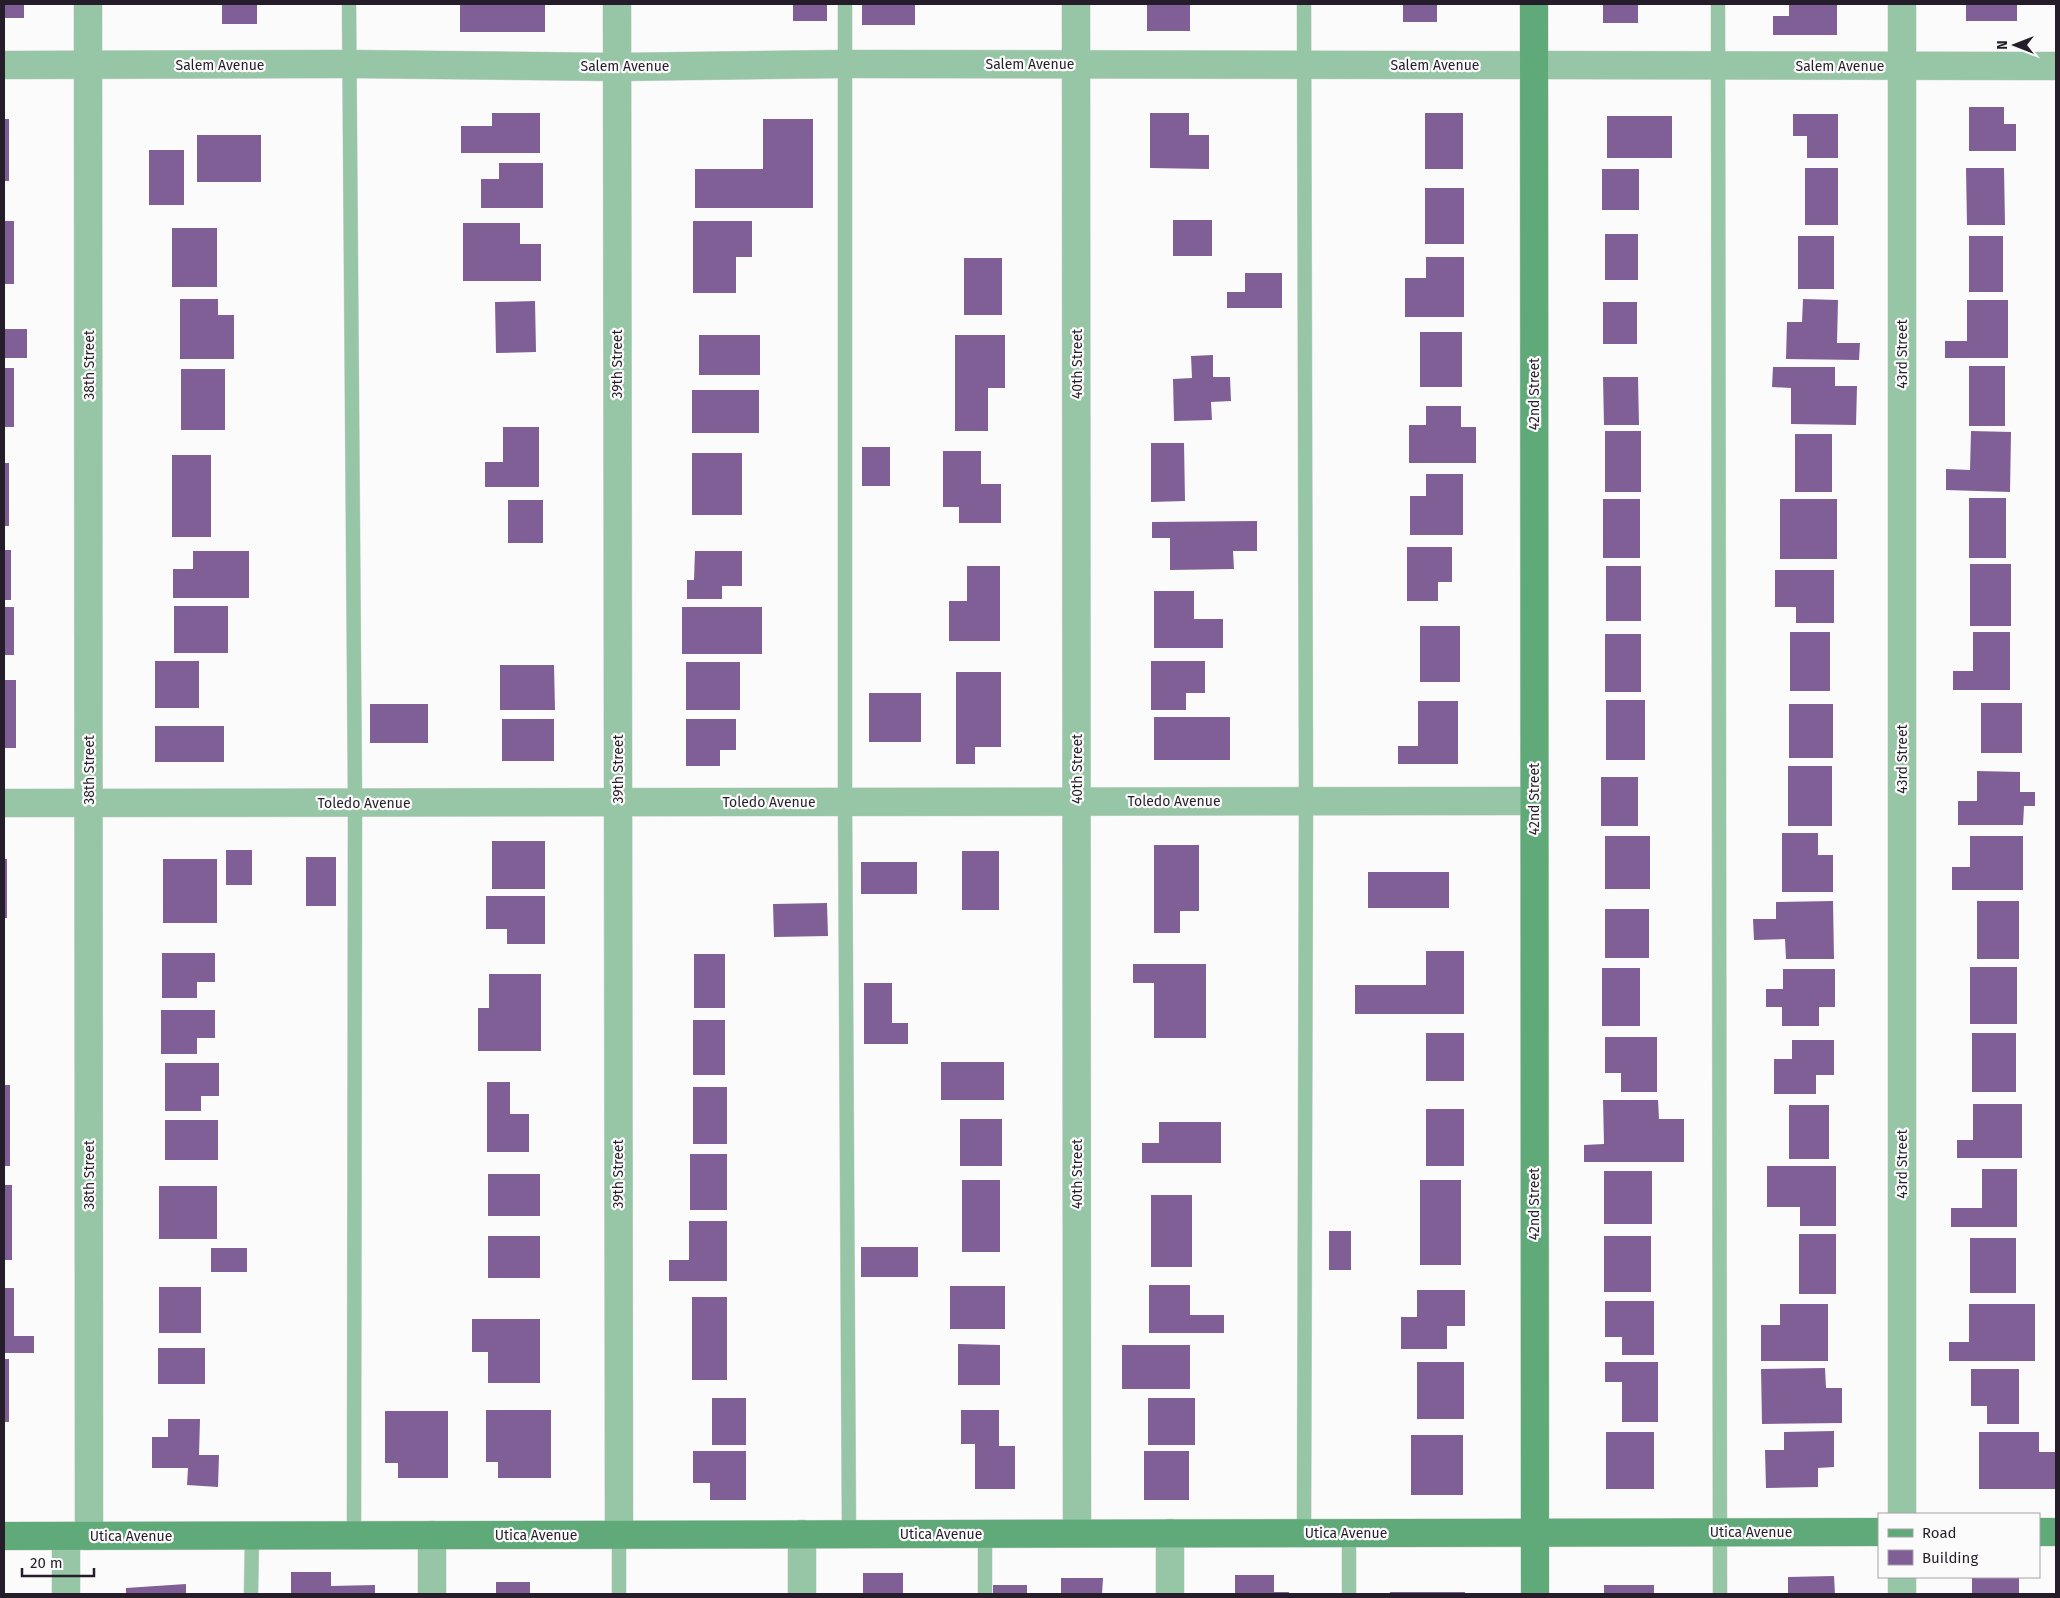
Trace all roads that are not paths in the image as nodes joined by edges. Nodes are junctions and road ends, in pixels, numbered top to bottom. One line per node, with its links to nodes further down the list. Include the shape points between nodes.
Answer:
1 (88, 4): 14 (street, 38th Street)
2 (350, 4): 10 (lane)
3 (617, 4): 20 (street, 39th Street)
4 (845, 4): 11 (lane)
5 (1076, 4): 12 (street, 40th Street)
6 (1304, 4): 15 (lane)
7 (1534, 4): 16 (street, 42nd Street)
8 (1718, 4): 17 (lane)
9 (1902, 4): 18 (street, 43rd Street)
10 (349, 64): 14 (street, Salem Avenue); 20 (street, Salem Avenue); 27 (lane)
11 (845, 64): 12 (street, Salem Avenue); 20 (street, Salem Avenue); 23 (lane)
12 (1076, 64): 15 (street, Salem Avenue); 24 (street, 40th Street)
13 (4, 65): 14 (street, Salem Avenue)
14 (88, 65): 26 (street, 38th Street)
15 (1304, 65): 16 (street, Salem Avenue); 21 (lane)
16 (1534, 66): 17 (street, Salem Avenue); 22 (street, 42nd Street)
17 (1718, 66): 18 (street, Salem Avenue); 30 (lane)
18 (1902, 66): 19 (street, Salem Avenue); 29 (street, 43rd Street)
19 (2056, 66)
20 (617, 67): 28 (street, 39th Street)
21 (1306, 800): 22 (street, Toledo Avenue); 24 (street, Toledo Avenue); 36 (lane)
22 (1534, 800): 38 (street, 42nd Street)
23 (845, 802): 24 (street, Toledo Avenue); 28 (street, Toledo Avenue); 41 (lane)
24 (1077, 802): 34 (street, 40th Street)
25 (4, 803): 26 (street, Toledo Avenue)
26 (89, 803): 27 (street, Toledo Avenue); 46 (street, 38th Street)
27 (355, 803): 28 (street, Toledo Avenue); 43 (lane)
28 (618, 803): 39 (street, 39th Street)
29 (1902, 1513)
30 (1720, 1532): 31 (street, Utica Avenue); 38 (street, Utica Avenue); 58 (lane)
31 (1878, 1532)
32 (2040, 1532): 33 (street)
33 (2056, 1532)
34 (1078, 1533): 35 (street, Utica Avenue); 42 (street, Utica Avenue)
35 (1170, 1533): 36 (street, Utica Avenue); 55 (street)
36 (1304, 1533): 37 (street, Utica Avenue)
37 (1349, 1533): 38 (street, Utica Avenue); 56 (lane)
38 (1534, 1533): 57 (street, 42nd Street)
39 (619, 1534): 40 (street, Utica Avenue); 44 (street, Utica Avenue); 52 (lane)
40 (802, 1534): 41 (street, Utica Avenue); 53 (street)
41 (849, 1534): 42 (street, Utica Avenue)
42 (986, 1534): 54 (lane)
43 (354, 1535): 44 (street, Utica Avenue); 47 (street, Utica Avenue)
44 (432, 1535): 51 (street)
45 (4, 1536): 46 (street, Utica Avenue)
46 (78, 1536): 47 (street, Utica Avenue); 49 (street, 38th Street)
47 (252, 1536): 50 (lane)
48 (1902, 1578): 59 (street)
49 (66, 1594)
50 (252, 1594)
51 (432, 1594)
52 (619, 1594)
53 (802, 1594)
54 (986, 1594)
55 (1170, 1594)
56 (1349, 1594)
57 (1534, 1594)
58 (1720, 1594)
59 (1902, 1594)

